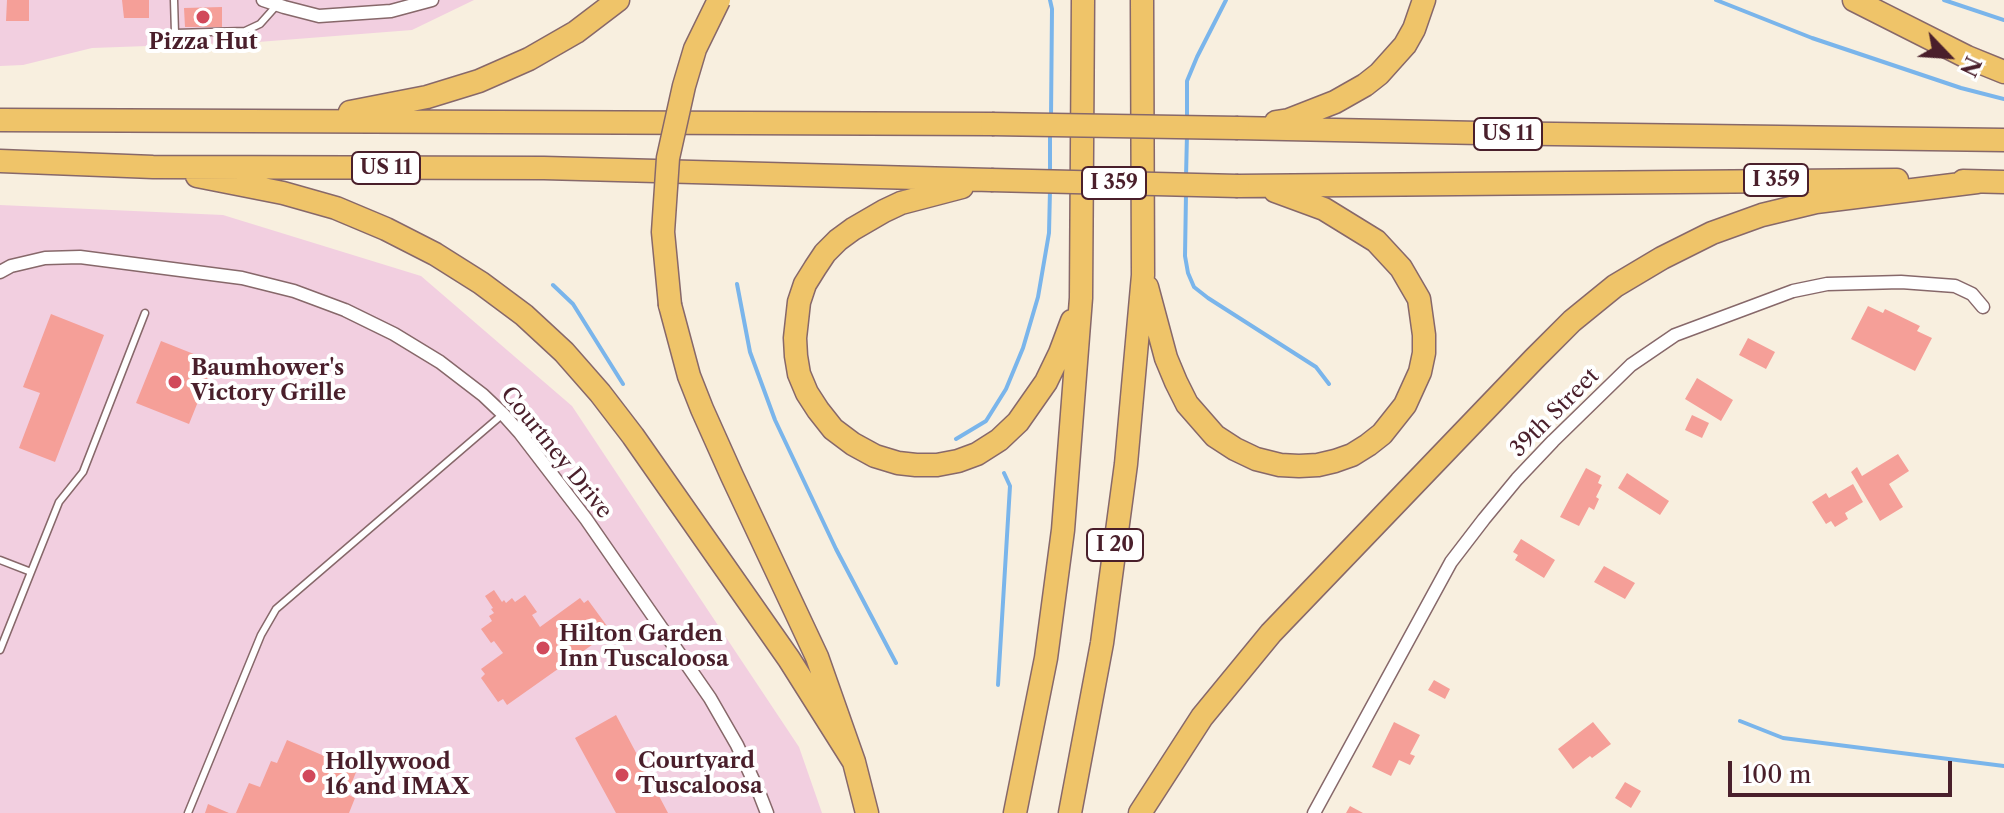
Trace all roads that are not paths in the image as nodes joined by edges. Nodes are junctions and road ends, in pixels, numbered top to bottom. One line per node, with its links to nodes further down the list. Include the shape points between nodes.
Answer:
1 (174, 0): 10 (lane, via 175,33 245,31 260,24)
2 (263, 0): 10 (street)
3 (432, 0): 10 (street, via 391,11 319,16)
4 (618, 0): 13 (highway, via 576,32 479,81 427,97)
5 (719, 0): 31 (highway, bridge, via 695,49 668,158 663,232 670,305 689,376 817,657)
6 (1083, 0): 24 (highway, I 20)
7 (1424, 0): 14 (highway, via 1405,45 1365,85 1289,120)
8 (1854, 0): 11 (highway)
9 (1143, 2): 23 (highway, I 20)
10 (277, 5)
11 (2004, 72)
12 (0, 120): 13 (highway, US 11)
13 (299, 122): 14 (highway, US 11, bridge)
14 (1238, 128): 15 (highway, US 11)
15 (2004, 140)
16 (0, 161): 17 (highway, US 11)
17 (153, 167): 18 (highway, US 11, via 544,168); 31 (highway, via 336,208 435,254 524,315 564,352 633,436)
18 (991, 180): 21 (highway, I 359, bridge); 24 (highway, via 901,203 853,229 825,253 805,284 795,329 799,374 818,410 853,444 898,463 937,465 977,454 999,440 1031,405 1060,353)
19 (1977, 182): 20 (highway, I 359); 21 (highway, I 359); 37 (highway, via 1816,202 1762,215 1712,233 1615,286 1534,359 1271,633 1202,717)
20 (2004, 182)
21 (1263, 186): 23 (highway, via 1324,209 1376,241 1401,268 1419,299 1424,335 1420,372 1405,405 1368,445 1318,465 1280,465 1256,459 1215,436 1176,382)
22 (0, 272): 27 (street, Courtney Drive, via 45,258 80,257 242,278 294,291 394,334 440,362)
23 (1143, 275): 36 (highway, I 20, via 1126,464 1102,643)
24 (1081, 298): 35 (highway, I 20, via 1063,530 1046,658)
25 (1983, 307): 38 (street, 39th Street, via 1955,286 1827,284 1793,291 1675,335 1631,365 1517,479 1451,562)
26 (145, 313): 29 (lane, via 83,472 59,502)
27 (503, 414): 32 (lane, via 276,609); 33 (street, Courtney Drive, via 586,519 710,698)
28 (0, 560): 29 (lane)
29 (31, 572): 30 (lane)
30 (0, 650)
31 (854, 762): 34 (highway)
32 (188, 813)
33 (767, 813)
34 (867, 813)
35 (1015, 813)
36 (1070, 813)
37 (1140, 813)
38 (1314, 813)

